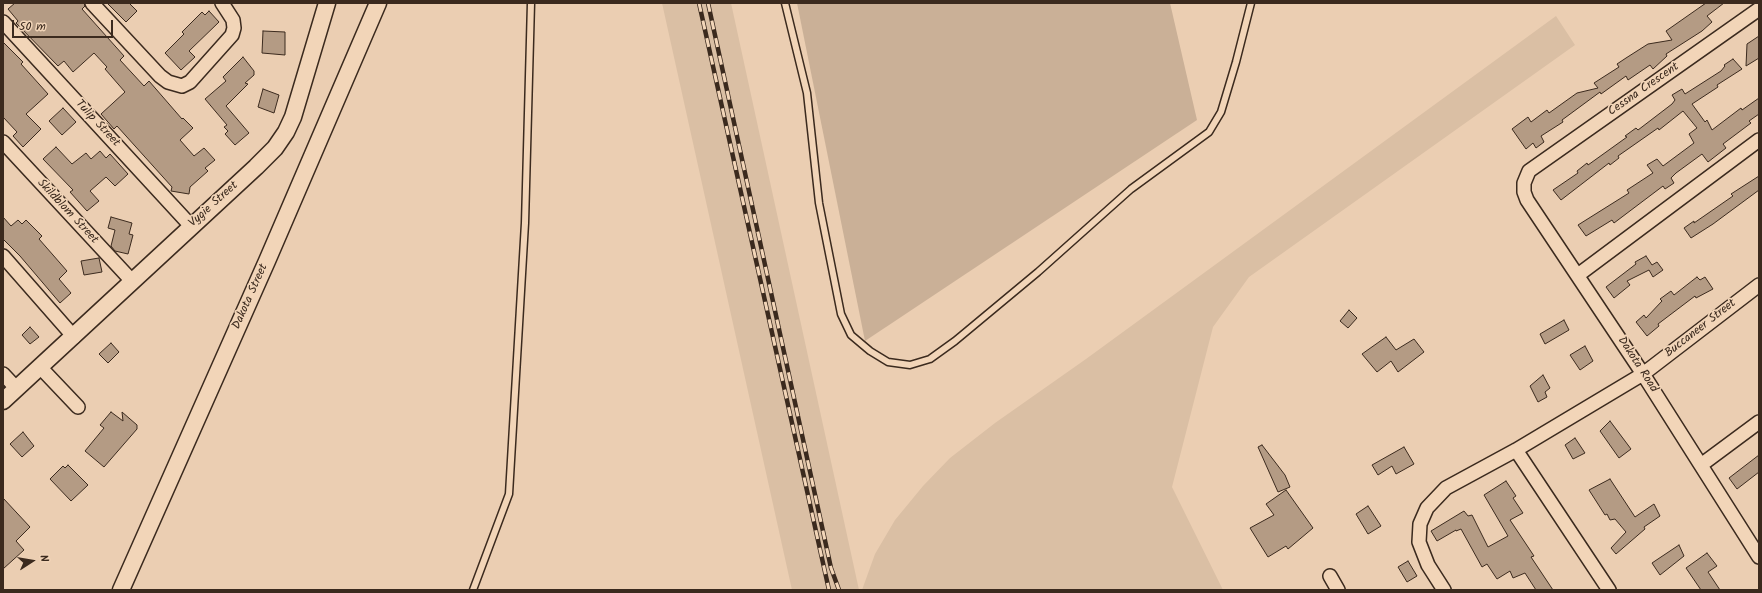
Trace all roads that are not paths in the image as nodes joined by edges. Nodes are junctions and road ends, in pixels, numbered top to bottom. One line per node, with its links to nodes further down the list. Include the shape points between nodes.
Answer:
1 (92, 3): 2 (street, via 160,76 168,82 182,86 190,82 232,36 233,20)
2 (222, 3)
3 (327, 3): 13 (street, Vygie Street, via 299,99 286,132 275,148 256,167)
4 (378, 3): 30 (street, Dakota Street)
5 (531, 3): 31 (lane, via 524,223 509,494)
6 (785, 3): 7 (lane, via 806,92 819,203 841,314 851,335 870,351 888,362 910,364 930,359 955,341 1038,272 1131,189 1209,132 1221,112)
7 (1251, 3)
8 (1759, 9): 12 (street, Cessna Crescent)
9 (3, 22): 13 (street, Tulip Street)
10 (1759, 140): 15 (street)
11 (3, 142): 16 (street, Skildblom Street)
12 (1529, 171): 15 (street, Dakota Road, via 1524,183 1527,200)
13 (190, 226): 16 (street, Vygie Street)
14 (3, 256): 18 (street)
15 (1578, 275): 21 (street, Dakota Road)
16 (132, 282): 18 (street, Vygie Street)
17 (1759, 285): 21 (street, Buccaneer Street)
18 (74, 337): 19 (street, Vygie Street)
19 (40, 367): 22 (street, Vygie Street); 24 (street)
20 (3, 374): 22 (street)
21 (1643, 374): 26 (street, Buccaneer Street); 27 (street, Dakota Road)
22 (17, 389): 23 (street, Vygie Street)
23 (3, 401)
24 (78, 407)
25 (1759, 422): 27 (street)
26 (1516, 450): 33 (street, Buccaneer Street, via 1446,488 1427,508 1420,524 1419,542 1428,565); 34 (street)
27 (1701, 464): 28 (street, Dakota Road)
28 (1759, 557)
29 (1330, 576): 32 (street)
30 (121, 590)
31 (473, 590)
32 (1338, 590)
33 (1444, 590)
34 (1609, 590)

